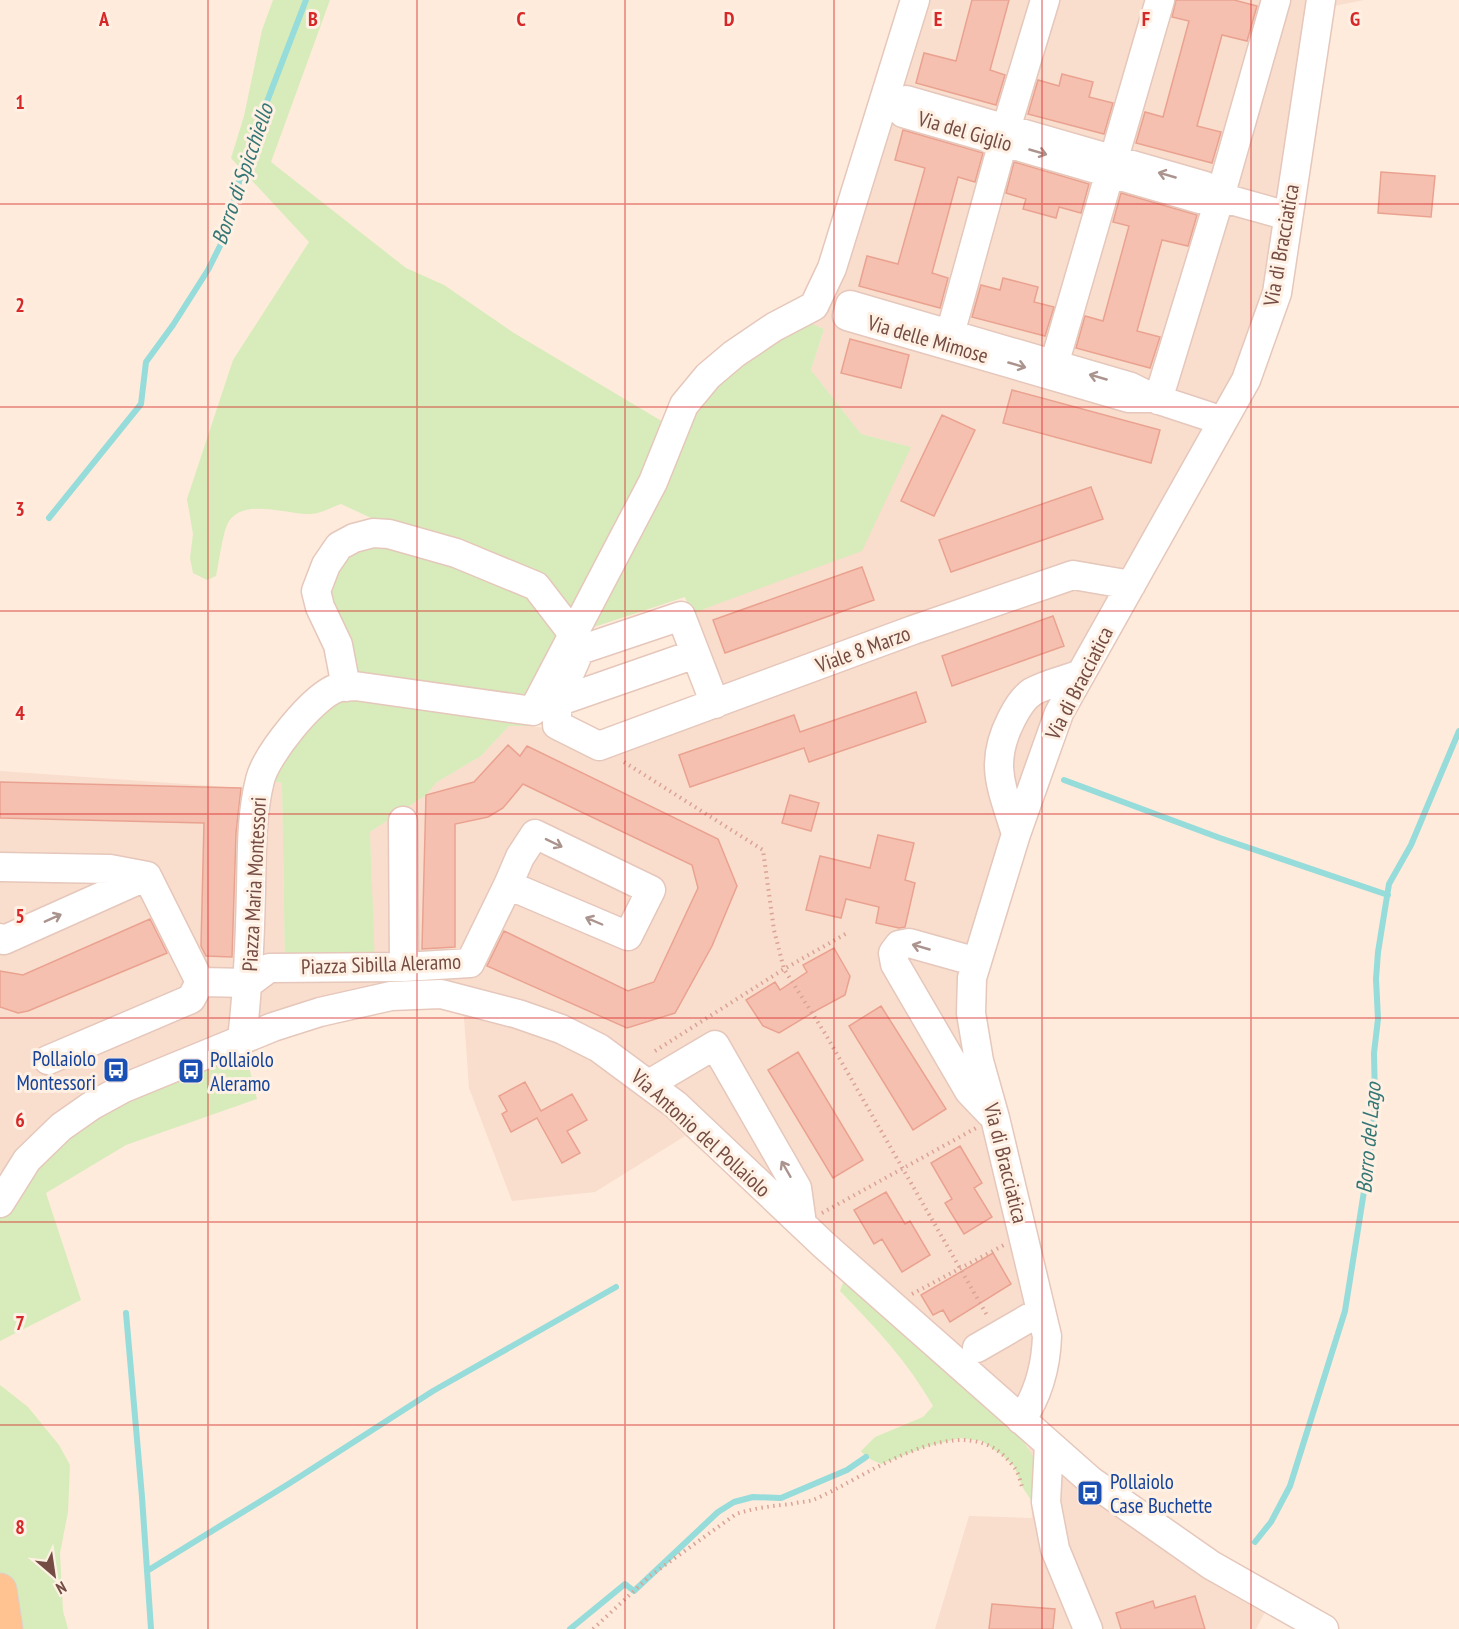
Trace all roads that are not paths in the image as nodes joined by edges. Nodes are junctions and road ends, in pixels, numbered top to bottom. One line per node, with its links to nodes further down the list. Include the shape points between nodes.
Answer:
1 (915, 0): 14 (street, via 832,268 814,306 734,354 708,376 684,405 653,482)
2 (1045, 0): 6 (street)
3 (1160, 0): 7 (street)
4 (1276, 0): 8 (street)
5 (1311, 3): 9 (street, Via di Bracciatica)
6 (1005, 136): 7 (street, Via del Giglio); 10 (street, Via delle Mimose, via 948,339)
7 (1111, 166): 8 (street, Via del Giglio, via 1205,186); 10 (street)
8 (1220, 197): 9 (street, Via del Giglio); 11 (street)
9 (1288, 216): 12 (street, Via di Bracciatica, via 1277,293 1246,380)
10 (1052, 370): 11 (street, Via delle Mimose, via 1131,387)
11 (1155, 399): 12 (street, Via delle Mimose)
12 (1223, 421): 13 (street, Via di Bracciatica)
13 (1131, 585): 16 (street, Via di Bracciatica); 18 (street, Viale 8 Marzo, via 1072,575)
14 (573, 634): 17 (street, via 536,586 456,553 373,533 339,546 316,591 338,645); 19 (street)
15 (696, 654): 18 (street); 19 (street); 19 (street, via 681,615 580,650)
16 (1081, 674): 21 (street, Via di Bracciatica, via 1059,713); 21 (street, via 1032,693 1019,705 1006,730 998,755 998,775)
17 (346, 687): 19 (street, Piazza Maria Montessori); 29 (street, Piazza Maria Montessori, via 318,700 299,719 273,752 260,778 253,819)
18 (715, 704): 19 (street, Viale 8 Marzo, via 599,746 557,725)
19 (545, 706)
20 (403, 821): 27 (street)
21 (1016, 834): 26 (street, Via di Bracciatica)
22 (0, 867): 23 (street, via 110,869)
23 (147, 876): 25 (street, one-way to 23, via 3,940); 28 (street)
24 (508, 885): 24 (street, Piazza Sibilla Aleramo, one-way to 24, via 520,856 536,834 651,890 628,936); 27 (street, Piazza Sibilla Aleramo, via 470,963)
25 (0, 938)
26 (977, 962): 34 (street, Via di Bracciatica, via 972,978 971,1012 979,1061); 34 (street, one-way to 34, via 909,943 899,945 893,953 895,964 969,1092)
27 (404, 967): 29 (street, Piazza Sibilla Aleramo, via 269,968)
28 (200, 982): 29 (street, Piazza Maria Montessori); 32 (street, via 191,999)
29 (249, 983): 30 (street, Piazza Maria Montessori); 31 (street, Piazza Maria Montessori)
30 (273, 1027): 31 (street, Via Antonio del Pollaiolo); 33 (street, Via Antonio del Pollaiolo, via 391,996 441,994 561,1029 599,1048)
31 (242, 1039): 35 (street, Via Antonio del Pollaiolo, via 124,1088 91,1106 61,1127)
32 (48, 1060)
33 (639, 1076): 38 (street, Via Antonio del Pollaiolo, via 676,1105); 38 (street, one-way to 33, via 797,1188 715,1045)
34 (995, 1118): 39 (street, Via di Bracciatica)
35 (27, 1160): 36 (street, Via Antonio del Pollaiolo); 37 (street, Via Antonio del Pollaiolo)
36 (0, 1172)
37 (0, 1203)
38 (802, 1224): 41 (street, Via Antonio del Pollaiolo)
39 (1041, 1311): 40 (street); 41 (street, Via di Bracciatica, via 1047,1336 1046,1358 1032,1405)
40 (988, 1342)
41 (1022, 1420): 42 (street, Via Antonio del Pollaiolo)
42 (1049, 1444): 45 (street, via 1046,1503 1055,1549); 46 (street, Via Antonio del Pollaiolo, via 1091,1481 1211,1565)
43 (0, 1590): 44 (main road)
44 (6, 1629)
45 (1088, 1629)
46 (1324, 1629)

